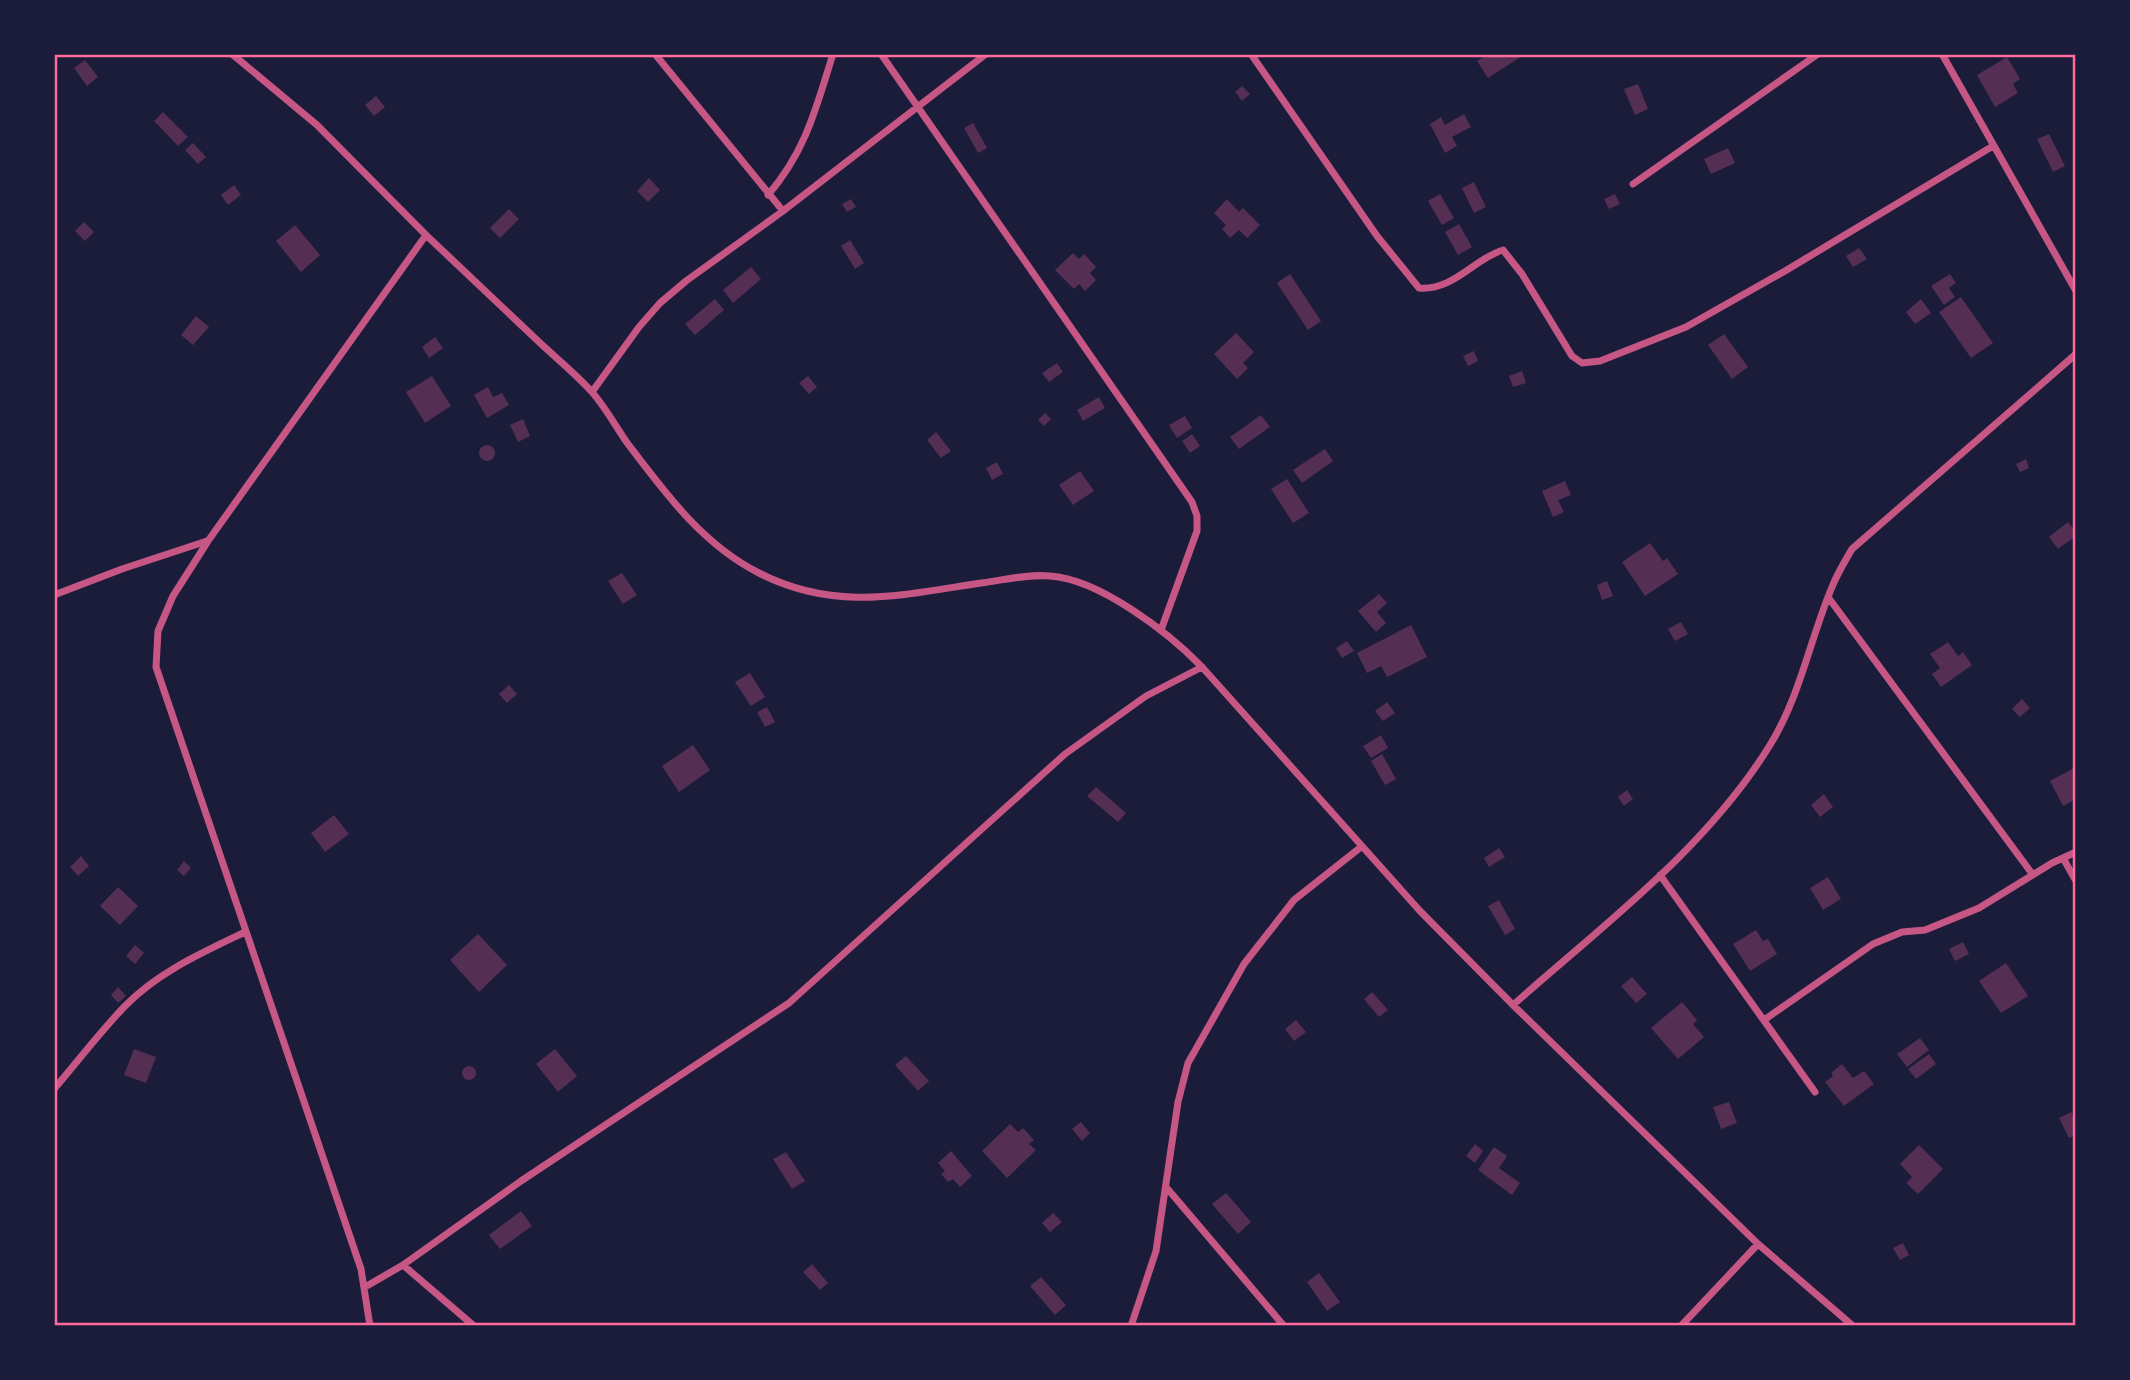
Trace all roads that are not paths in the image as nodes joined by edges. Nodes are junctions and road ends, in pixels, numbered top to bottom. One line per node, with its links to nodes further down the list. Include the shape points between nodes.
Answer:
1 (232, 54): 14 (street, via 317,125)
2 (655, 54): 12 (street)
3 (833, 54): 12 (street, via 800,152)
4 (881, 54): 9 (street)
5 (986, 54): 9 (street)
6 (1251, 54): 10 (street, via 1377,236 1419,288 1444,284 1503,250 1572,356 1582,363 1600,361 1686,327)
7 (1818, 54): 11 (street)
8 (1942, 54): 10 (street)
9 (917, 107): 13 (street); 21 (street, via 1192,502 1197,531)
10 (1993, 146): 15 (street)
11 (1633, 184)
12 (768, 195): 13 (street)
13 (783, 211): 17 (street, via 660,303)
14 (426, 235): 17 (street); 18 (street)
15 (2076, 291)
16 (2076, 354): 20 (street, via 1852,549)
17 (592, 392): 21 (street, via 694,525 724,553 769,578 822,594 882,598 1049,576 1114,599)
18 (208, 541): 19 (street); 29 (street, via 164,613 156,667)
19 (54, 595)
20 (1828, 597): 26 (street, via 1800,682 1772,743 1731,803); 27 (street)
21 (1161, 630): 22 (street)
22 (1202, 667): 23 (street); 36 (street, via 1146,696 1065,754 789,1003)
23 (1361, 847): 30 (street); 34 (street, via 1294,900 1244,964 1188,1063)
24 (2076, 852): 25 (street)
25 (2063, 858): 27 (street); 28 (street)
26 (1660, 875): 30 (street); 31 (street)
27 (2033, 875): 31 (street, via 1979,908 1873,944)
28 (2076, 881)
29 (245, 932): 32 (street, via 157,979 126,1005); 37 (street)
30 (1513, 1005): 35 (street)
31 (1764, 1020): 33 (street)
32 (54, 1089)
33 (1815, 1092)
34 (1166, 1187): 40 (street, via 1156,1251); 41 (street)
35 (1758, 1244): 42 (street); 43 (street)
36 (403, 1265): 37 (street); 39 (street)
37 (365, 1287): 38 (street)
38 (370, 1326)
39 (474, 1326)
40 (1131, 1326)
41 (1284, 1326)
42 (1681, 1326)
43 (1853, 1326)

